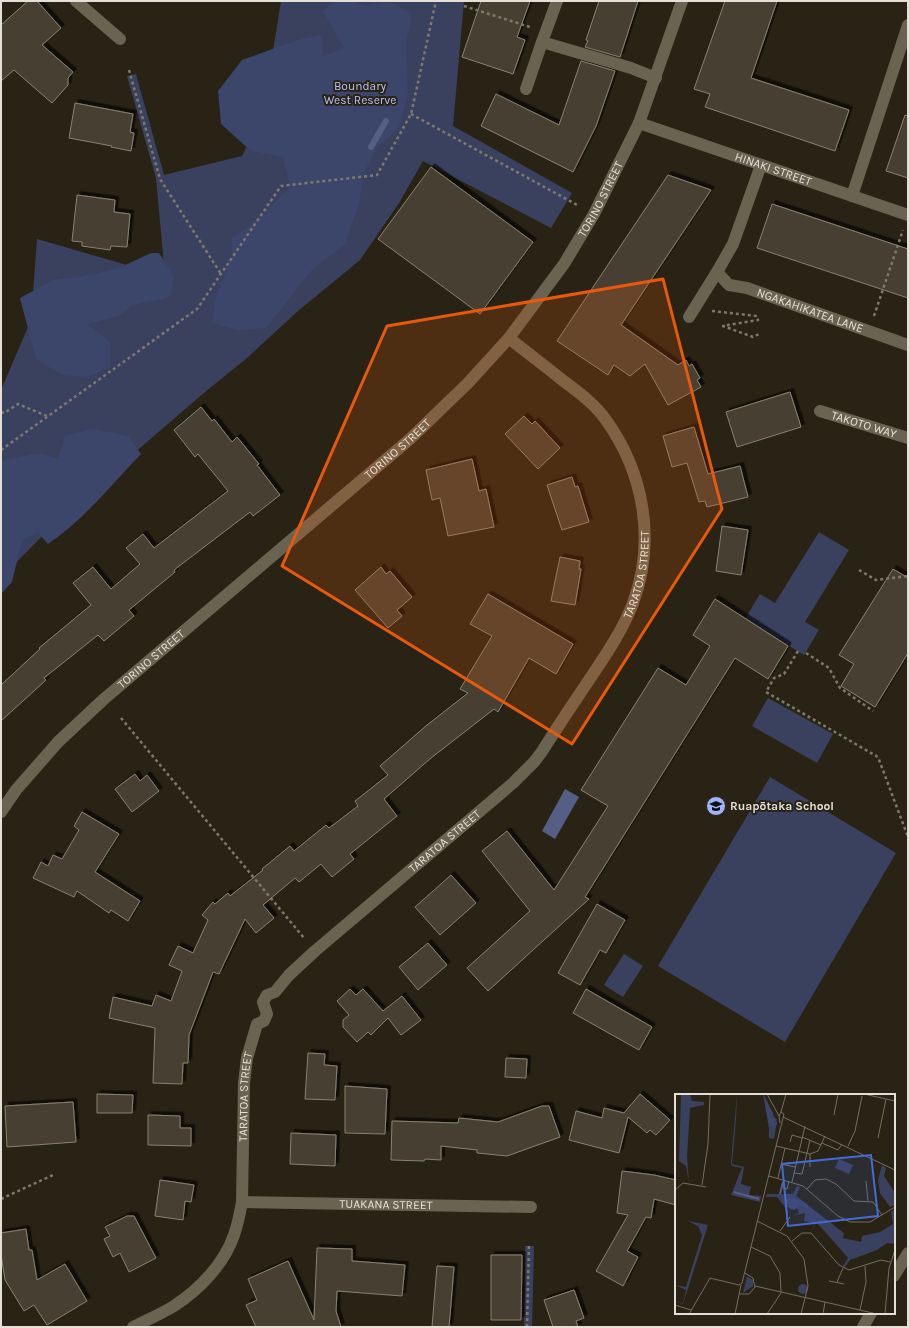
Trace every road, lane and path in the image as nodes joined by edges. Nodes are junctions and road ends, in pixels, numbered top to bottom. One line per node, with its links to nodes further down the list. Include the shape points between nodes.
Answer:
1 (76, 1): 7 (street)
2 (436, 1): 12 (path)
3 (557, 1): 8 (street)
4 (682, 1): 10 (street, TORINO STREET)
5 (464, 6): 8 (path, via 536,29)
6 (908, 25): 15 (street)
7 (120, 39)
8 (542, 42): 10 (street); 11 (street)
9 (129, 70): 20 (path, via 160,179)
10 (656, 78): 13 (street, TORINO STREET)
11 (526, 89)
12 (411, 114): 16 (path); 20 (path, via 377,175 281,186)
13 (639, 123): 14 (street, HINAKI STREET); 16 (street, TORINO STREET)
14 (761, 166): 15 (street, HINAKI STREET); 19 (street, via 733,244)
15 (852, 196): 17 (street, HINAKI STREET)
16 (594, 214): 25 (street, TORINO STREET, via 557,275)
17 (908, 215)
18 (904, 229): 23 (path)
19 (717, 272): 22 (street); 26 (street, NGAKAHIKATEA LANE, via 729,285 747,288)
20 (221, 274): 29 (path, via 197,308)
21 (711, 310): 24 (path, via 757,316 758,320 723,326 753,337)
22 (689, 317)
23 (872, 320)
24 (759, 334)
25 (509, 338): 38 (street, TORINO STREET, via 468,383 410,439 104,699 58,742 16,790); 43 (street, TARATOA STREET, via 582,395 605,418 620,440 639,487 643,510 644,557 633,603 607,652 535,761 513,783 315,951 275,992 264,998 268,1014 264,1021 257,1024 253,1035 244,1083)
26 (908, 345)
27 (820, 411): 30 (street, TAKOTO WAY)
28 (1, 412): 29 (path, via 4,413 18,404)
29 (47, 416): 31 (path)
30 (908, 438)
31 (1, 450)
32 (858, 570): 33 (path, via 876,580)
33 (908, 576)
34 (798, 651): 39 (path, via 784,674 774,678 766,692 878,757)
35 (806, 653): 36 (path, via 829,668 840,688)
36 (873, 711)
37 (121, 718): 40 (path)
38 (1, 812)
39 (908, 837)
40 (307, 941)
41 (53, 1175): 42 (path)
42 (1, 1199)
43 (242, 1202): 44 (street, TUAKANA STREET); 49 (street, TARATOA STREET, via 234,1236 226,1253 209,1276 192,1293 173,1306)
44 (531, 1207)
45 (529, 1243): 50 (path)
46 (908, 1253): 47 (street)
47 (895, 1274)
48 (870, 1314): 51 (street)
49 (133, 1327)
50 (527, 1327)
51 (863, 1327)

